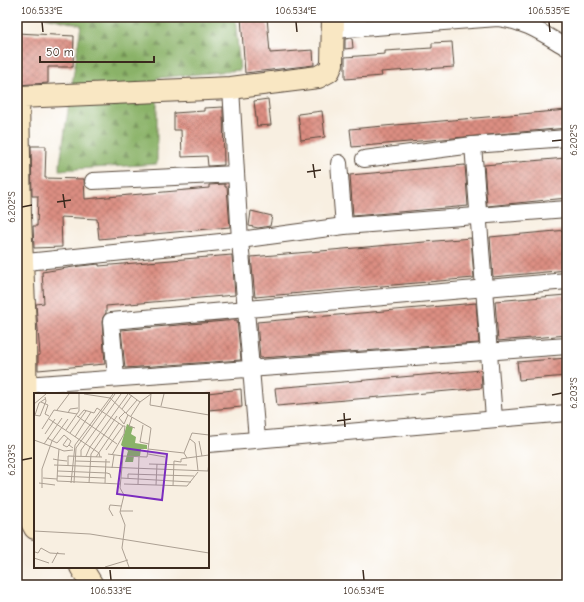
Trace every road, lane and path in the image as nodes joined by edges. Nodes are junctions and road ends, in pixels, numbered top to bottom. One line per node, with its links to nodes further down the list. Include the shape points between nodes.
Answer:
1 (334, 24): 2 (street, via 498,18 526,24); 3 (street, via 332,64 329,71 318,77)
2 (566, 47)
3 (231, 88): 4 (street); 9 (street)
4 (18, 97): 15 (street)
5 (567, 138): 6 (street)
6 (473, 145): 7 (street); 12 (street)
7 (364, 159)
8 (339, 163): 13 (street)
9 (236, 174): 10 (street); 14 (street)
10 (93, 181)
11 (567, 209): 12 (street)
12 (478, 216): 13 (street); 17 (street)
13 (344, 226): 14 (street)
14 (240, 240): 15 (street); 18 (street)
15 (19, 263): 23 (street)
16 (567, 281): 17 (street)
17 (483, 288): 18 (street); 20 (street)
18 (247, 308): 21 (street); 22 (street, via 111,321)
19 (567, 346): 20 (street)
20 (489, 351): 21 (street); 25 (street)
21 (250, 368): 22 (street); 26 (street)
22 (116, 378): 23 (street)
23 (25, 385): 28 (street)
24 (567, 413): 25 (street)
25 (494, 418): 26 (street)
26 (257, 439): 27 (street)
27 (209, 444)
28 (22, 465): 29 (street, via 29,517)
29 (34, 526)
30 (82, 568): 31 (street)
31 (92, 585)

